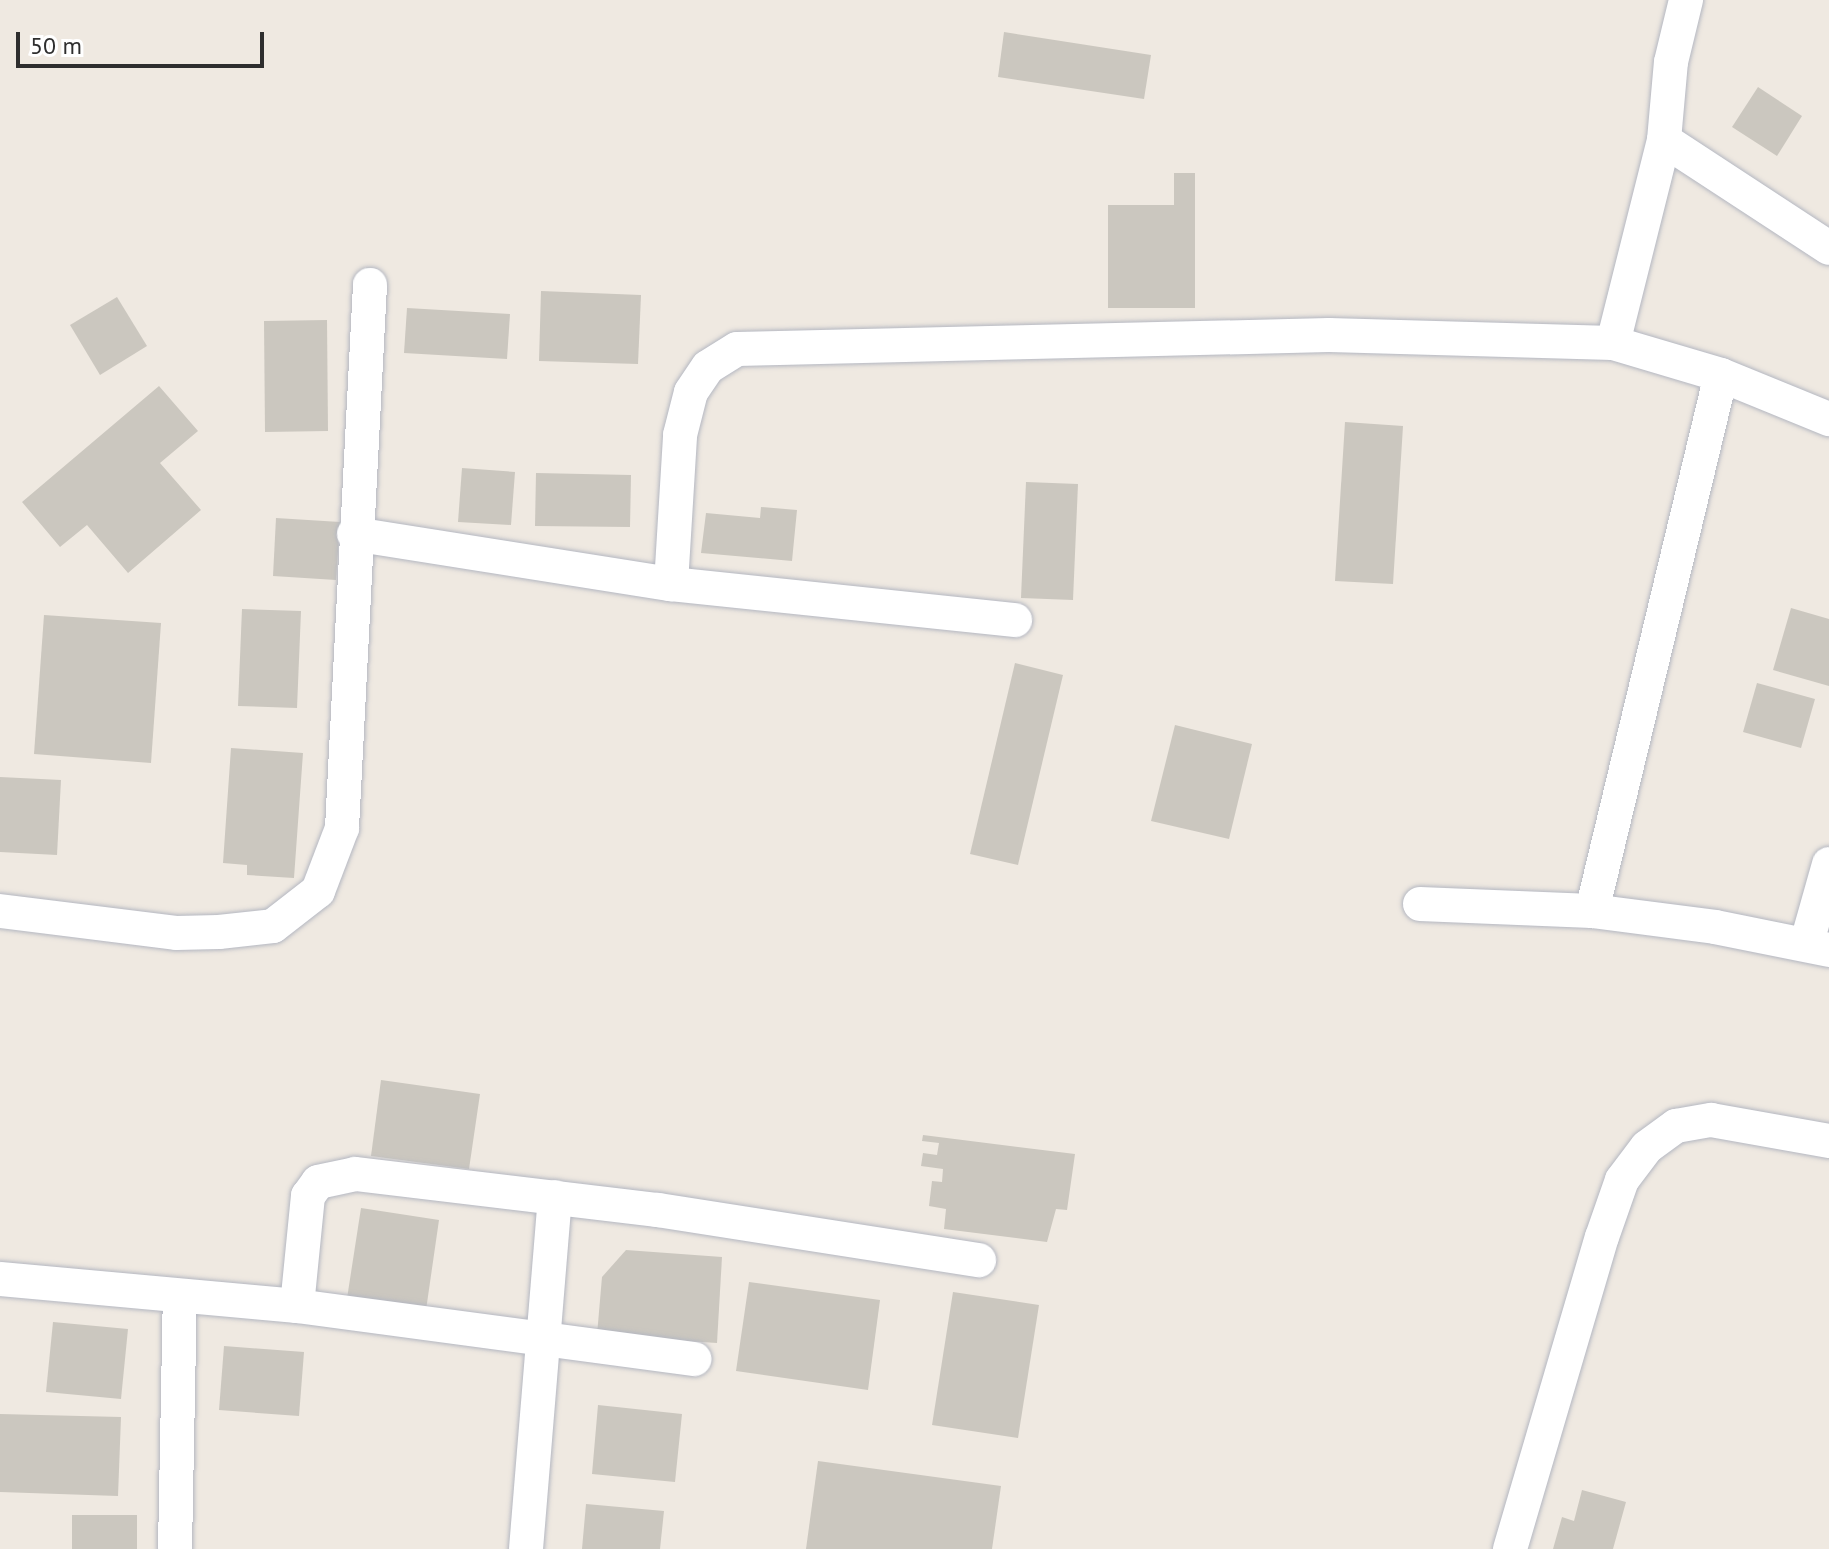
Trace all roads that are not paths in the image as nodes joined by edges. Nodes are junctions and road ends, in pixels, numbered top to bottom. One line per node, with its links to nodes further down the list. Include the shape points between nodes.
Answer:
1 (1686, 0): 2 (street, via 1671,62)
2 (1664, 140): 3 (street); 5 (street)
3 (1829, 248)
4 (370, 285): 8 (street)
5 (1613, 343): 6 (street); 9 (street, via 1329,335 737,349 708,367 691,392 680,435)
6 (1721, 375): 7 (street); 14 (street)
7 (1829, 419)
8 (354, 534): 9 (street); 13 (street, via 342,828 318,891 273,926 219,932 176,933)
9 (671, 584): 10 (street)
10 (1015, 620)
11 (1829, 864): 15 (street)
12 (1420, 904): 14 (street)
13 (0, 911)
14 (1592, 911): 15 (street)
15 (1818, 946)
16 (1829, 1141): 26 (street, via 1711,1120 1676,1126 1647,1147 1622,1180 1602,1237)
17 (555, 1197): 18 (street); 21 (street, via 355,1174 318,1182 308,1196); 22 (street)
18 (979, 1260)
19 (0, 1279): 20 (street)
20 (180, 1296): 21 (street); 24 (street)
21 (297, 1306): 22 (street)
22 (541, 1340): 23 (street); 25 (street)
23 (694, 1359)
24 (175, 1549)
25 (526, 1549)
26 (1510, 1549)

